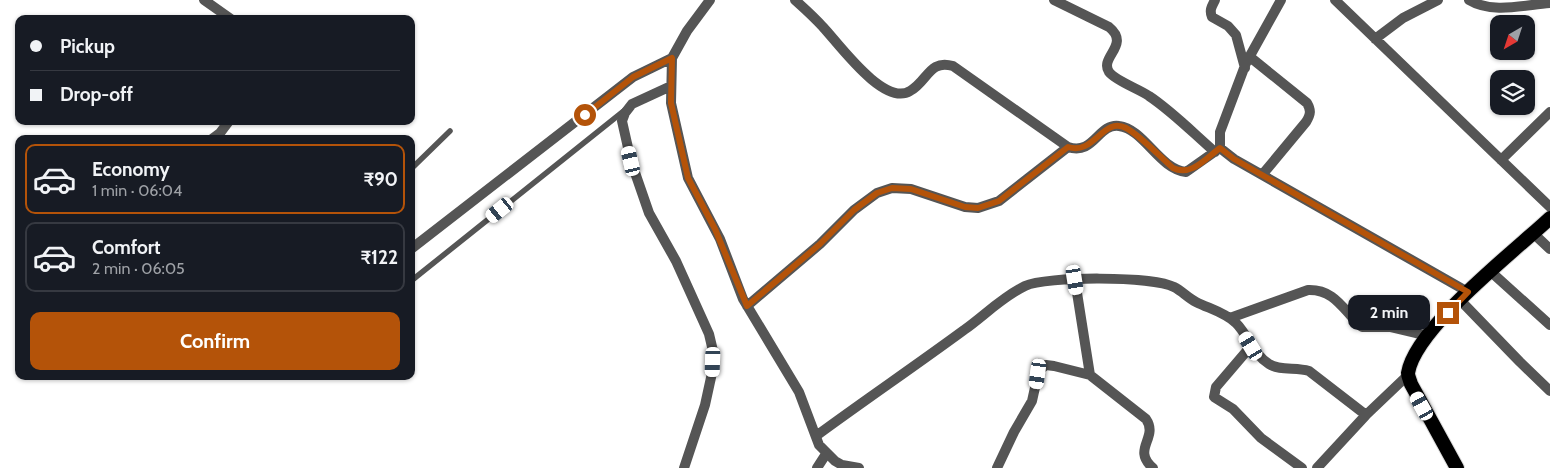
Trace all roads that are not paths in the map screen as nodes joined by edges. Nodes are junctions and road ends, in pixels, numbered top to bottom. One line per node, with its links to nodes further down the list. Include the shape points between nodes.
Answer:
1 (204, 0): 11 (street)
2 (710, 0): 14 (street, via 687,30)
3 (795, 0): 22 (street, via 870,79 888,91 898,94 909,92 936,66 943,63 953,66)
4 (1054, 0): 23 (street, via 1115,32 1118,41 1108,63 1108,70 1113,76 1148,95)
5 (1215, 0): 15 (street, via 1212,16 1236,35)
6 (1281, 0): 13 (street)
7 (1335, 0): 12 (street)
8 (1438, 0): 12 (street, via 1403,18)
9 (1469, 0): 10 (street, via 1489,8)
10 (1550, 3)
11 (225, 15)
12 (1376, 39): 24 (street)
13 (1250, 57): 15 (street); 26 (street, via 1307,102 1310,108 1306,122)
14 (672, 58): 16 (street); 30 (street, via 633,77)
15 (1245, 68): 23 (street, via 1220,132)
16 (671, 86): 17 (street); 36 (street, via 671,103 688,178 720,239)
17 (632, 104): 33 (lane); 48 (street, via 622,121 631,161 649,212 676,260 709,334 713,351 705,405)
18 (1550, 112): 24 (street)
19 (226, 125): 21 (street)
20 (450, 131): 25 (lane)
21 (217, 135)
22 (1068, 147): 23 (street, via 1086,147 1110,127 1117,126 1135,134 1173,168 1186,172); 36 (street, via 999,201 978,208 965,207 911,189 892,188 877,193)
23 (1217, 150): 26 (street)
24 (1500, 160): 27 (street)
25 (415, 166)
26 (1262, 175): 35 (street)
27 (1550, 207)
28 (1550, 218): 29 (highway)
29 (1534, 234): 31 (street); 32 (highway)
30 (415, 245)
31 (1550, 249)
32 (1490, 271): 35 (highway); 38 (street)
33 (415, 278)
34 (1075, 280): 37 (street, via 1164,283); 41 (street); 45 (street, via 1032,283 1010,295)
35 (1464, 296): 39 (highway); 43 (street, via 1520,362)
36 (747, 306): 45 (street, via 799,392)
37 (1230, 318): 39 (street, via 1319,289 1339,301 1362,327 1390,327); 40 (street)
38 (1550, 325)
39 (1428, 336): 42 (highway, via 1412,359)
40 (1251, 346): 44 (street, via 1274,367 1309,371); 53 (street, via 1216,387 1214,397 1233,409 1261,438)
41 (1090, 375): 47 (street, via 1054,366 1042,368 1032,401); 52 (street, via 1146,419 1151,430 1143,455)
42 (1408, 375): 44 (street); 55 (highway)
43 (1550, 391)
44 (1366, 415): 54 (street)
45 (816, 436): 46 (street)
46 (826, 454): 49 (street); 50 (street, via 842,465)
47 (999, 466): 51 (street)
48 (684, 468)
49 (817, 468)
50 (859, 468)
51 (1011, 468)
52 (1153, 468)
53 (1302, 468)
54 (1317, 468)
55 (1457, 468)

